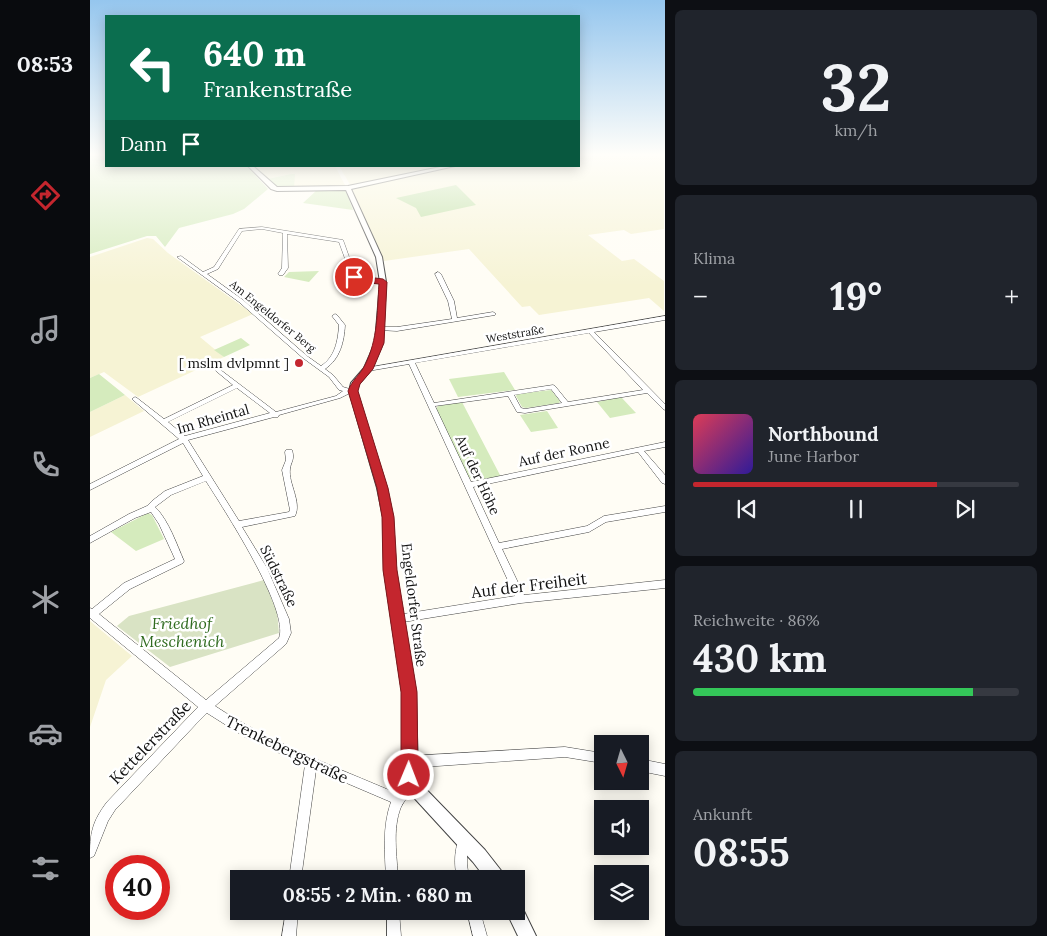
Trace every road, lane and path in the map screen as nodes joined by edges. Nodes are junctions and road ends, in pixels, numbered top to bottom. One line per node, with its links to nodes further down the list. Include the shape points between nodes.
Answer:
1 (353, 199): 7 (street, via 379,256)
2 (285, 232): 4 (street, via 262,228 241,230 216,268); 5 (street, via 286,268); 7 (street, via 341,241 354,277)
3 (179, 257): 4 (street, Am Engeldorfer Berg)
4 (203, 274): 15 (street, Am Engeldorfer Berg)
5 (281, 274)
6 (438, 274): 11 (street)
7 (383, 282): 12 (street)
8 (494, 314): 11 (street)
9 (335, 316): 15 (street, via 342,325 338,350 331,362)
10 (664, 318): 13 (street, Weststraße)
11 (456, 320): 12 (street)
12 (381, 329): 16 (street, via 376,354)
13 (590, 331): 14 (street, Weststraße); 20 (street)
14 (411, 361): 16 (street, Weststraße); 23 (street, Auf der Höhe)
15 (322, 368): 19 (street, Am Engeldorfer Berg, via 342,388)
16 (368, 369): 19 (street)
17 (218, 370): 18 (street)
18 (237, 385): 26 (street); 27 (street)
19 (350, 391): 26 (street, Im Rheintal); 44 (street, Engeldorfer Straße, via 384,495)
20 (647, 391): 24 (street); 25 (street)
21 (510, 393): 23 (street); 24 (street, via 553,387); 24 (street, via 522,411)
22 (135, 399): 27 (street, Südstraße)
23 (431, 405): 34 (street, Auf der Höhe)
24 (567, 405)
25 (664, 408)
26 (276, 415): 28 (street, Im Rheintal)
27 (164, 422): 28 (street, Südstraße)
28 (184, 439): 32 (street, Südstraße); 35 (street, Im Rheintal)
29 (664, 444): 30 (street, Auf der Ronne)
30 (639, 449): 33 (street); 34 (street, Auf der Ronne)
31 (289, 452): 38 (street, via 286,470 294,510 292,514)
32 (208, 477): 36 (street, via 177,489); 38 (street, Südstraße)
33 (664, 481)
34 (469, 485): 40 (street, Auf der Höhe)
35 (90, 487)
36 (150, 508): 39 (street); 43 (street, via 162,523 180,561 127,586)
37 (664, 508): 40 (street, via 604,519 589,529)
38 (237, 525): 45 (street, Südstraße, via 263,568 276,598 284,619 285,638)
39 (90, 540)
40 (497, 547): 42 (street, Auf der Höhe)
41 (664, 584): 42 (street, Auf der Freiheit)
42 (521, 599): 44 (street, Auf der Freiheit)
43 (91, 613): 45 (street, Trenkebergstraße)
44 (398, 619): 48 (street, Engeldorfer Straße, via 409,692)
45 (207, 708): 47 (street, Trenkebergstraße, via 249,733); 54 (street, Kettelerstraße, via 111,806 103,817)
46 (594, 757): 48 (street, via 566,752)
47 (311, 762): 52 (street, Trenkebergstraße); 55 (street)
48 (409, 762): 51 (street, Engeldorfer Straße)
49 (649, 767): 50 (street)
50 (664, 770)
51 (411, 784): 52 (street); 53 (street)
52 (397, 799): 56 (street, via 390,825)
53 (464, 840): 57 (street, via 460,852); 58 (street)
54 (90, 852)
55 (296, 870)
56 (392, 870)
57 (461, 870)
58 (489, 870)
59 (291, 920): 63 (street)
60 (393, 920): 64 (street)
61 (476, 920): 65 (street)
62 (519, 920): 66 (street)
63 (290, 936)
64 (394, 936)
65 (480, 936)
66 (527, 936)

